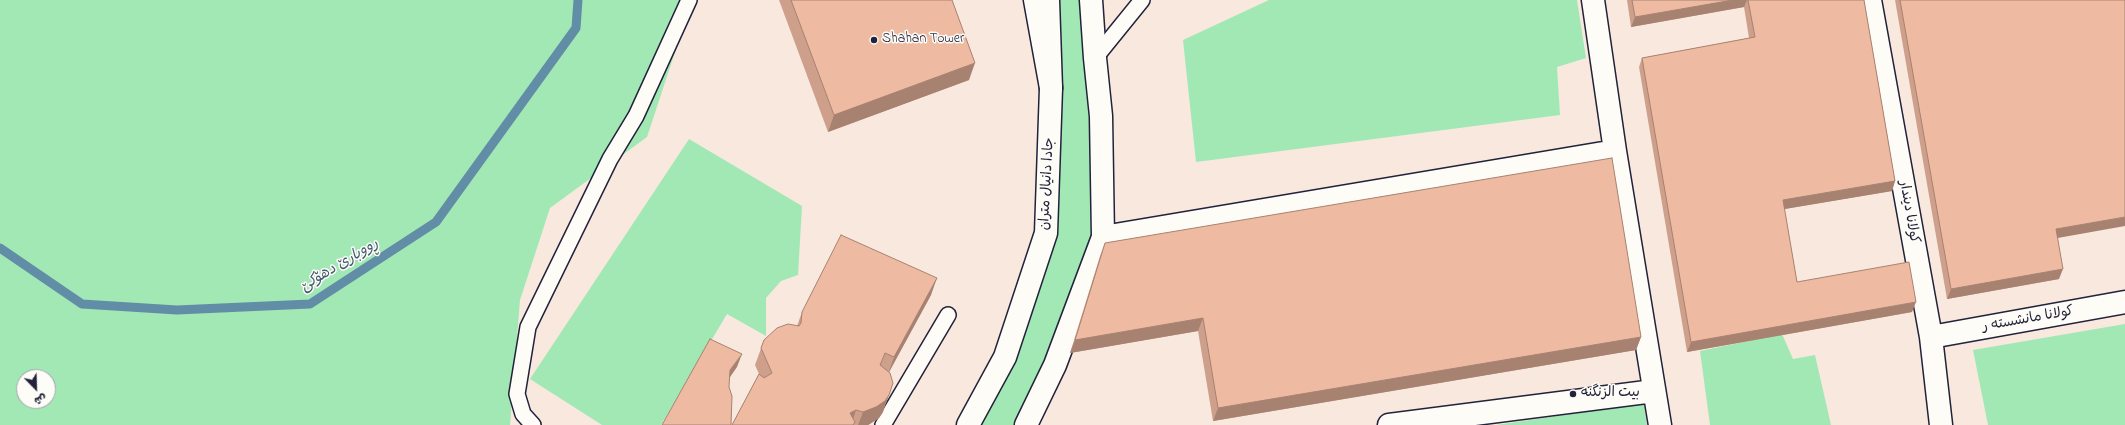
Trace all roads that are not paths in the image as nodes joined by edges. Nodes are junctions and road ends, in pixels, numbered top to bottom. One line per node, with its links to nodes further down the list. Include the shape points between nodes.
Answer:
1 (689, 0): 16 (lane, via 636,116 610,159 528,327 517,394 523,414)
2 (1035, 0): 9 (main road, جادا دانيال متران)
3 (1048, 0): 9 (main road)
4 (1091, 0): 8 (main road)
5 (1142, 0): 8 (lane)
6 (1593, 0): 10 (main road)
7 (1870, 0): 14 (main road, كولانا ديندار)
8 (1095, 58): 11 (main road, via 1101,116)
9 (1051, 88): 18 (main road, جادا دانيال متران, via 1046,233 1005,357)
10 (1615, 151): 11 (main road); 15 (main road)
11 (1103, 237): 19 (main road, via 1055,365)
12 (2125, 302): 14 (main road, كولانا مانشسته ر)
13 (948, 315): 17 (lane)
14 (1931, 337): 22 (main road, كولانا ديندار)
15 (1654, 391): 20 (main road); 21 (main road)
16 (533, 425)
17 (883, 425)
18 (968, 425)
19 (1026, 425)
20 (1389, 425)
21 (1660, 425)
22 (1941, 425)

